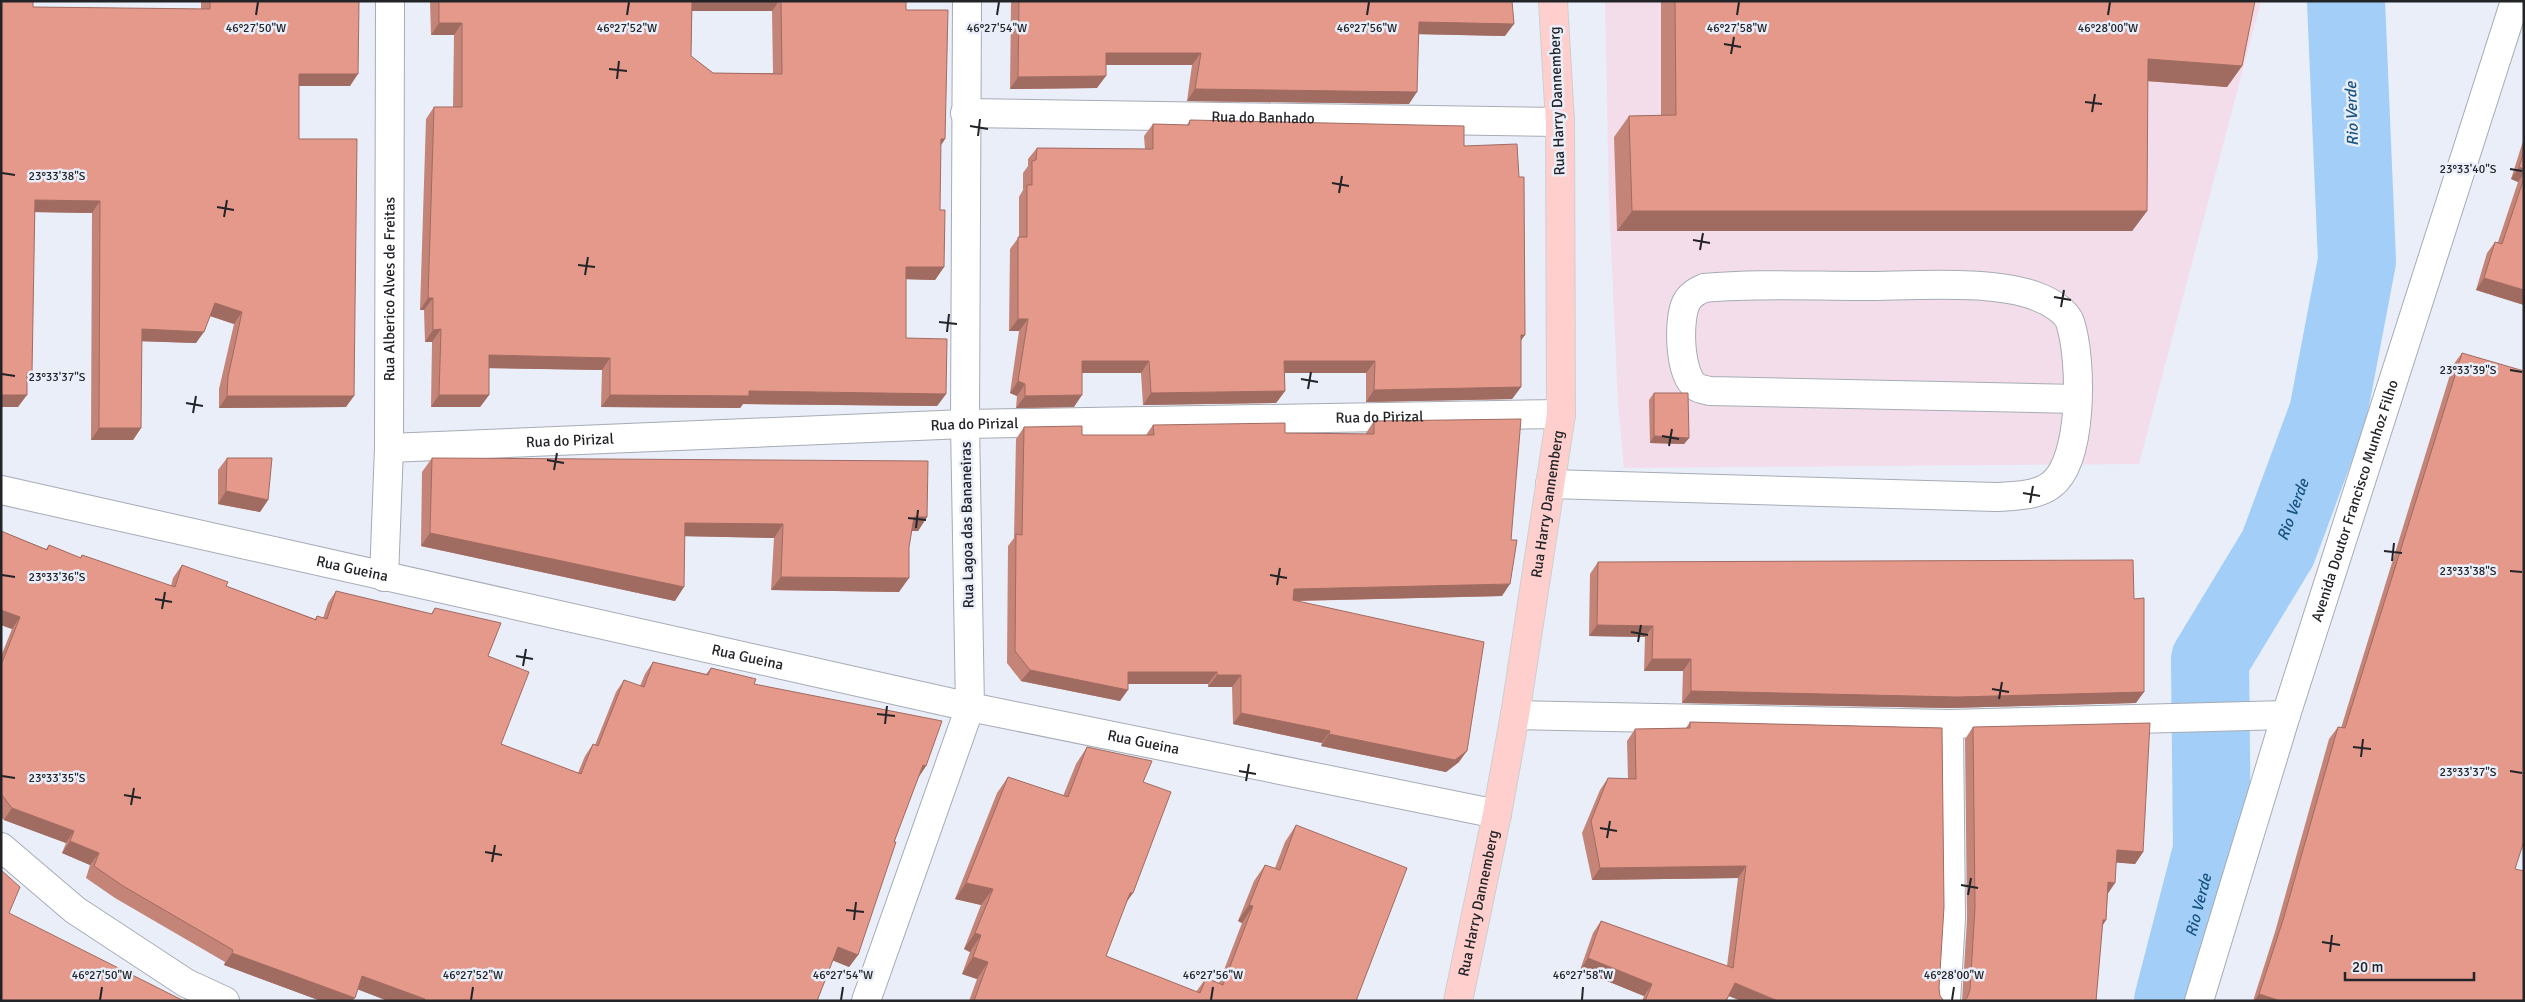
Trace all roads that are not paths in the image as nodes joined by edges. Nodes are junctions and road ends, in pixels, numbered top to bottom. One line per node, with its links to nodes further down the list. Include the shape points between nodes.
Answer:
1 (390, 1): 10 (street, Rua Alberico Alves de Freitas)
2 (967, 1): 5 (street, Rua Lagoa das Bananeiras)
3 (1554, 1): 6 (main road, Rua Harry Dannemberg)
4 (2515, 1): 16 (street, Avenida Doutor Francisco Munhoz Filho)
5 (965, 113): 6 (street, Rua do Banhado); 9 (street, Rua Lagoa das Bananeiras)
6 (1560, 122): 8 (main road, Rua Harry Dannemberg)
7 (2077, 399): 7 (street, via 1710,391 1695,386 1686,374 1682,353 1682,320 1686,302 1704,288 1720,286 2008,289 2039,297 2059,308 2070,321 2076,358); 11 (street, via 2072,444 2061,475 2050,486 2025,494 1996,498 1935,497)
8 (1561, 414): 9 (street, Rua do Pirizal); 11 (main road, Rua Harry Dannemberg)
9 (965, 424): 10 (street, Rua do Pirizal); 14 (street, Rua Lagoa das Bananeiras)
10 (389, 448): 13 (street, Rua Alberico Alves de Freitas)
11 (1550, 484): 15 (main road, Rua Harry Dannemberg)
12 (1, 490): 13 (street, Rua Gueina)
13 (384, 577): 14 (street, Rua Gueina)
14 (970, 707): 18 (street, Rua Gueina); 21 (street, Rua Lagoa das Bananeiras)
15 (1515, 715): 17 (street); 18 (main road, Rua Harry Dannemberg)
16 (2286, 715): 17 (street); 24 (street, Avenida Doutor Francisco Munhoz Filho)
17 (1949, 724): 23 (street, via 1951,919)
18 (1497, 814): 22 (main road, Rua Harry Dannemberg)
19 (1, 847): 20 (street, via 75,910 186,983)
20 (225, 1001)
21 (866, 1001)
22 (1458, 1001)
23 (1946, 1001)
24 (2199, 1001)

